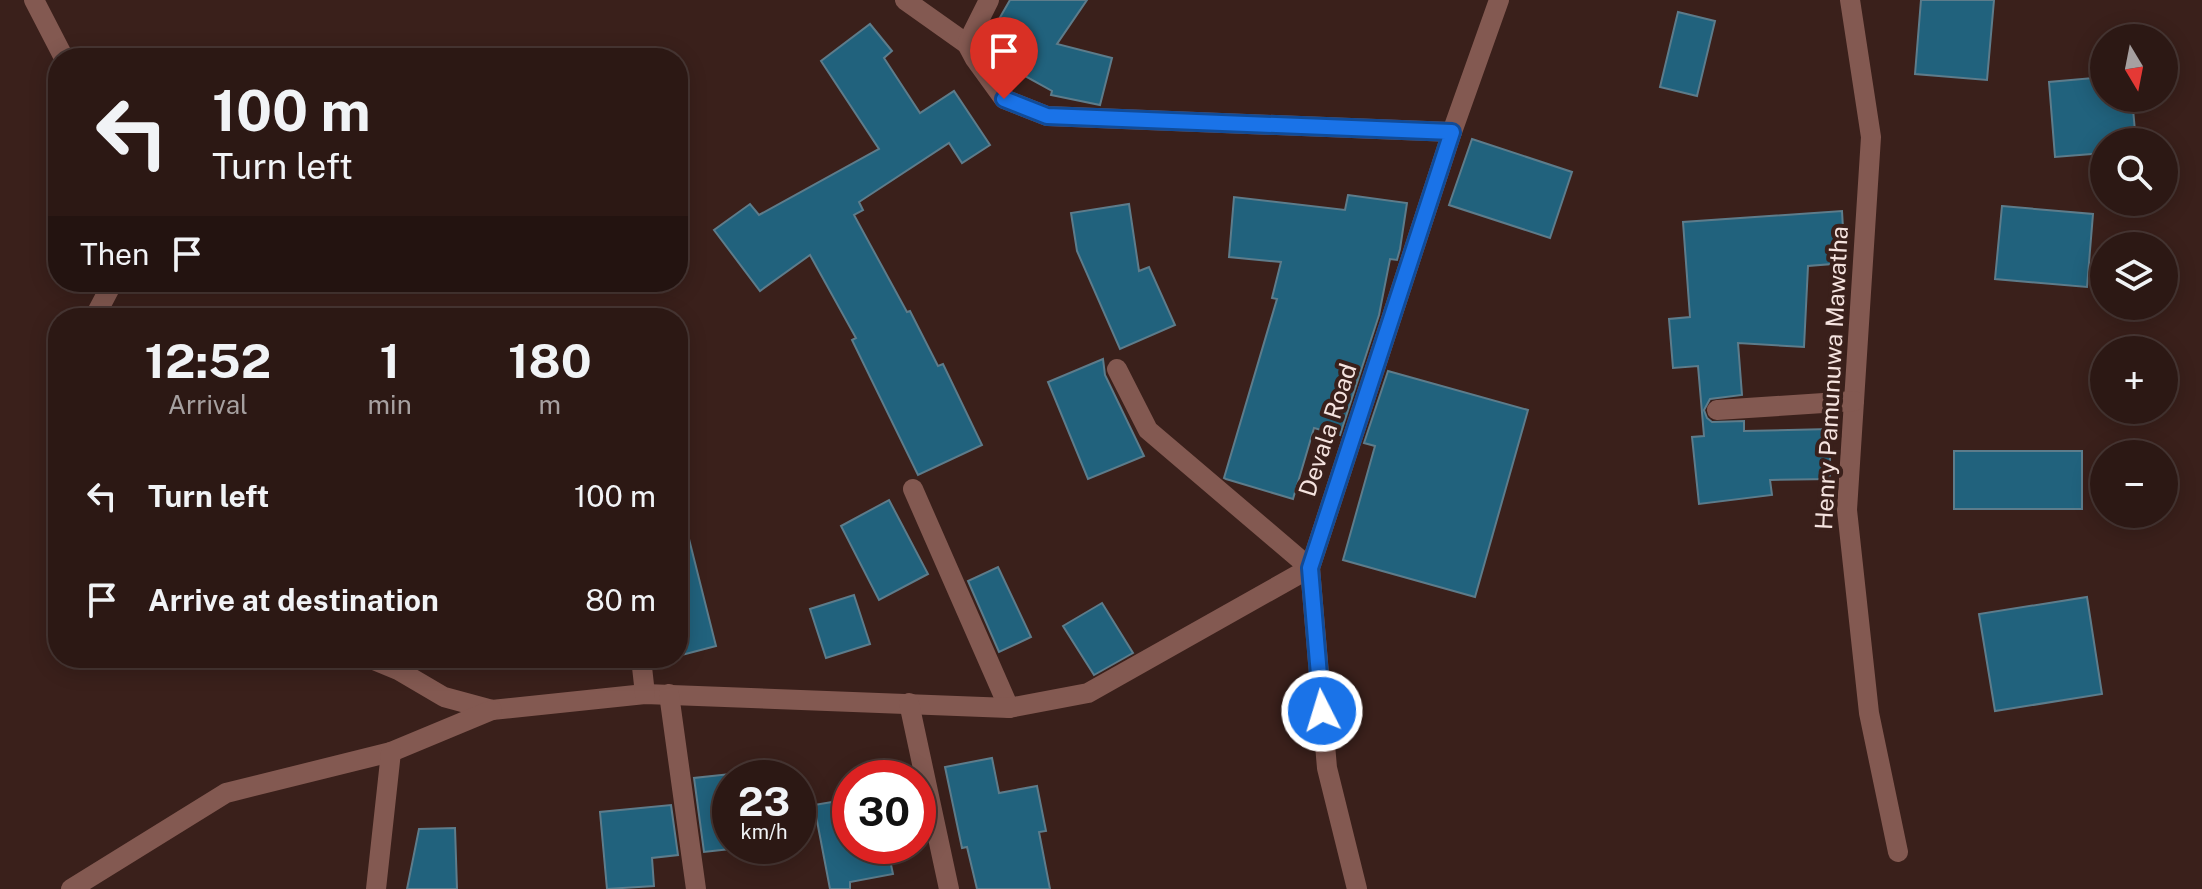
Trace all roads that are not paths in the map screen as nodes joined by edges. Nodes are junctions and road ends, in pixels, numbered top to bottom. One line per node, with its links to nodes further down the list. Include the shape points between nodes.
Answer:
1 (34, 0): 7 (street)
2 (905, 0): 6 (street)
3 (989, 0): 6 (street)
4 (1499, 0): 8 (street, Devala Road)
5 (1850, 0): 10 (street, Henry Pamunuwa Mawatha, via 1871,137)
6 (967, 44): 8 (street, via 1004,99 1047,116)
7 (59, 48)
8 (1452, 132): 13 (street, Devala Road)
9 (1117, 369): 13 (street, via 1148,430)
10 (1854, 401): 11 (street); 22 (street, Henry Pamunuwa Mawatha, via 1847,510 1869,713)
11 (1717, 410)
12 (913, 489): 19 (street)
13 (1310, 568): 19 (street, via 1088,693); 27 (street, Devala Road, via 1327,768)
14 (393, 668): 20 (street, via 444,697)
15 (642, 668): 16 (street)
16 (645, 694): 17 (street); 20 (street)
17 (669, 694): 18 (street); 25 (street)
18 (909, 703): 19 (street); 26 (street)
19 (1009, 708)
20 (492, 710): 21 (street)
21 (391, 752): 23 (street, via 226,793); 24 (street)
22 (1898, 852)
23 (71, 889)
24 (376, 889)
25 (696, 889)
26 (949, 889)
27 (1357, 889)

